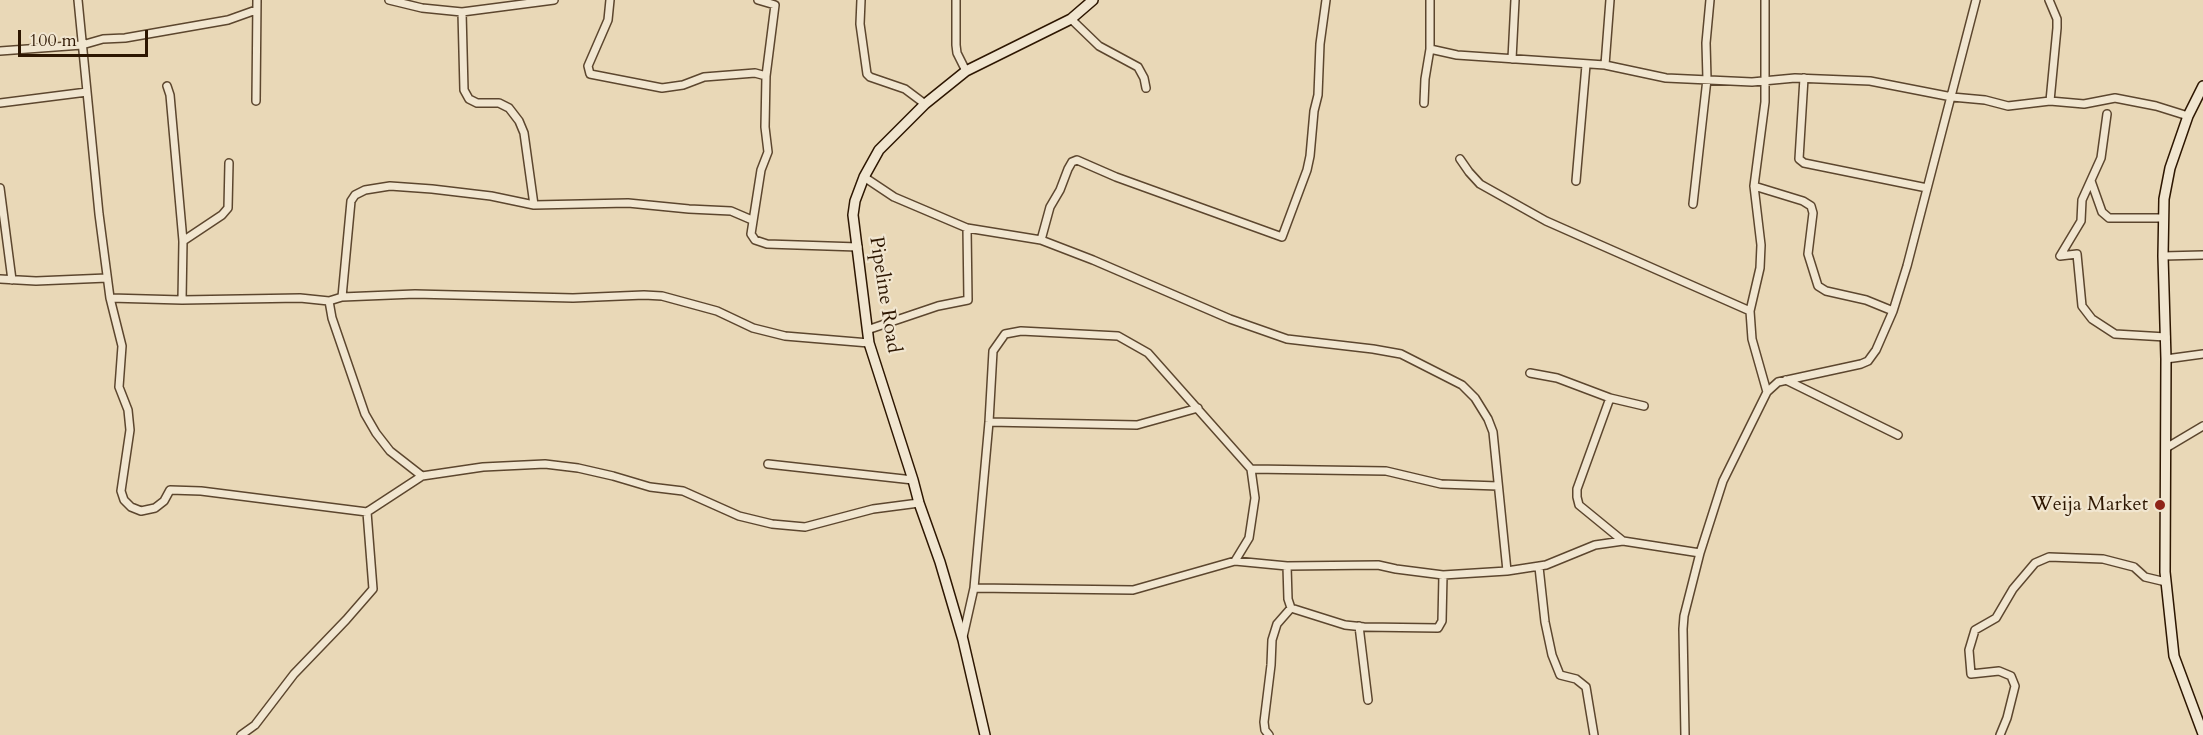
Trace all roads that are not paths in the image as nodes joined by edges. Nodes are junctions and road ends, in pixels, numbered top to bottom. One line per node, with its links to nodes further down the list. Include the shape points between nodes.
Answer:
1 (78, 0): 24 (street)
2 (257, 0): 20 (street)
3 (389, 0): 22 (street)
4 (484, 0): 21 (street)
5 (554, 0): 21 (street)
6 (610, 0): 31 (street, via 608,20 588,66 590,74 662,88 704,77 755,73)
7 (758, 0): 19 (street)
8 (861, 0): 44 (street, via 867,74 905,89)
9 (956, 0): 30 (street, via 956,50)
10 (1093, 0): 23 (street, Pipeline Road)
11 (1326, 0): 60 (street, via 1310,156 1282,237 1077,160 1072,162 1050,207)
12 (1430, 0): 25 (street)
13 (1515, 0): 27 (street)
14 (1610, 0): 29 (street)
15 (1710, 0): 33 (street)
16 (1765, 0): 34 (street)
17 (1976, 0): 39 (street)
18 (2049, 0): 41 (street, via 2058,28)
19 (775, 3): 31 (street)
20 (256, 10): 24 (street, via 228,20); 40 (street)
21 (484, 10): 22 (street)
22 (462, 12): 56 (street, via 464,90 477,103 499,103 509,108 519,121)
23 (1071, 19): 30 (street, Pipeline Road); 37 (street, via 1099,46 1138,67)
24 (82, 45): 26 (street); 38 (street)
25 (1430, 49): 27 (street, via 1457,56); 43 (street)
26 (0, 51)
27 (1512, 59): 28 (street)
28 (1586, 65): 29 (street); 50 (street)
29 (1605, 65): 33 (street, via 1666,78)
30 (966, 71): 44 (street, Pipeline Road)
31 (766, 76): 58 (street, via 768,152)
32 (1804, 78): 34 (street); 39 (street, via 1869,81); 54 (street, via 1799,159)
33 (1707, 79): 34 (street); 55 (street)
34 (1764, 80): 52 (street, via 1765,102)
35 (166, 86): 61 (street)
36 (2203, 86): 46 (street)
37 (1146, 88)
38 (87, 92): 42 (street); 65 (street)
39 (1952, 97): 41 (street, via 2008,106); 54 (street)
40 (256, 101)
41 (2050, 101): 46 (street, via 2085,105 2115,98)
42 (0, 103)
43 (1424, 103)
44 (925, 104): 49 (street, Pipeline Road, via 879,150)
45 (2107, 114): 51 (street, via 2101,158)
46 (2188, 116): 57 (street, via 2170,168)
47 (1460, 159): 73 (street, via 1480,184 1546,220)
48 (229, 163): 61 (street, via 228,208)
49 (864, 177): 59 (street, via 894,197); 62 (street, Pipeline Road, via 853,215)
50 (1576, 181)
51 (2091, 181): 57 (street, via 2102,212 2109,218); 75 (street, via 2082,200 2081,221 2060,256 2077,254 2082,306 2092,319 2115,334)
52 (1754, 186): 72 (street, via 1811,206 1808,254 1818,286); 73 (street, via 1761,245)
53 (0, 188): 67 (street)
54 (1927, 188): 72 (street)
55 (1693, 204)
56 (534, 206): 58 (street, via 628,203 731,211); 68 (street, via 432,189 390,186 365,190 351,201)
57 (2163, 218): 64 (street)
58 (752, 220): 62 (street, via 751,234 767,244)
59 (967, 228): 60 (street); 74 (street, via 968,300)
60 (1041, 240): 93 (street, via 1287,339 1401,354 1462,385 1475,398 1493,432)
61 (183, 241): 70 (street)
62 (858, 247): 74 (street, Pipeline Road)
63 (2203, 255): 64 (street)
64 (2163, 256): 75 (street)
65 (107, 278): 67 (street); 69 (street)
66 (0, 279): 67 (street)
67 (12, 280)
68 (342, 297): 71 (street); 76 (street, via 662,296 786,336)
69 (110, 298): 70 (street); 95 (street, via 122,346 119,387 128,410 130,430 121,491 132,507 141,511 155,508 170,490)
70 (182, 300): 71 (street)
71 (329, 300): 91 (street, via 365,414 390,451)
72 (1893, 310): 80 (street, via 1868,361)
73 (1750, 311): 81 (street, via 1752,339)
74 (867, 330): 76 (street, Pipeline Road)
75 (2166, 337): 78 (street)
76 (869, 343): 92 (street, Pipeline Road)
77 (2203, 354): 78 (street)
78 (2166, 359): 88 (street)
79 (1530, 373): 82 (street, via 1557,378)
80 (1786, 380): 81 (street); 87 (street)
81 (1767, 392): 97 (street, via 1723,481)
82 (1610, 398): 83 (street); 96 (street, via 1577,497 1579,505)
83 (1644, 406)
84 (1198, 408): 85 (street, via 1137,425); 85 (street, via 1148,353 1118,336 1021,331 1005,334 993,351); 90 (street)
85 (989, 422): 104 (street)
86 (2203, 426): 88 (street)
87 (1898, 435)
88 (2166, 448): 103 (street)
89 (768, 464): 92 (street)
90 (1251, 469): 93 (street, via 1386,471 1441,484); 98 (street, via 1255,498 1249,538)
91 (422, 476): 94 (street, via 483,467 545,464 578,468 650,488 682,490 739,516 805,527 873,509); 95 (street)
92 (913, 480): 94 (street, Pipeline Road)
93 (1498, 486): 101 (street)
94 (919, 503): 107 (street, Pipeline Road)
95 (367, 512): 110 (street, via 373,589 294,674 255,725)
96 (1623, 542): 97 (street); 100 (street, via 1595,545)
97 (1700, 553): 114 (street, via 1683,629)
98 (1235, 561): 99 (street); 104 (street, via 1133,590)
99 (1287, 566): 102 (street, via 1378,565); 105 (street)
100 (1539, 567): 101 (street); 113 (street, via 1552,655 1560,675 1576,679 1586,687)
101 (1508, 571): 102 (street)
102 (1443, 574): 106 (street, via 1442,621 1438,628)
103 (2166, 582): 109 (street, via 2175,656); 115 (street, via 2145,577 2134,567 2103,559 2049,557 2035,563 1996,618 1976,630 1969,650 1971,674 1999,671 2011,676 2015,686)
104 (974, 588): 107 (street)
105 (1291, 608): 106 (street); 112 (street, via 1277,624 1272,640 1263,722)
106 (1359, 626): 108 (street)
107 (963, 640): 111 (street, Pipeline Road)
108 (1368, 700)
109 (2203, 734)
110 (241, 735)
111 (985, 735)
112 (1269, 735)
113 (1594, 735)
114 (1685, 735)
115 (2000, 735)

